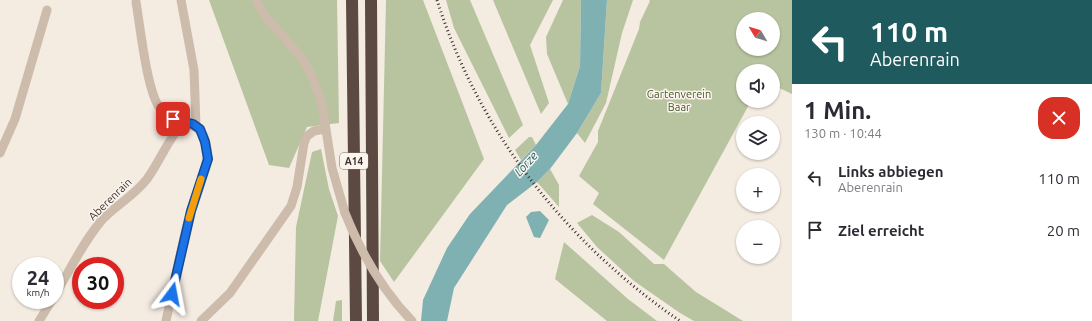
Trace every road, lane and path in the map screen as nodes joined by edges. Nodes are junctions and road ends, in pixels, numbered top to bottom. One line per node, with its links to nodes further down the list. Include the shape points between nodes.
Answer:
1 (181, 0): 8 (street, via 194,70)
2 (256, 0): 9 (street, via 266,17 301,57 311,74 322,104)
3 (352, 0): 16 (highway, A14)
4 (371, 0): 17 (highway, A14)
5 (136, 2): 7 (street, via 151,90 159,107 173,119)
6 (47, 10): 10 (street, via 15,119)
7 (183, 123): 8 (street); 11 (street, Aberenrain, via 176,130 147,179 135,193 102,220 86,241)
8 (196, 126): 14 (street, via 200,129 205,142 208,159 191,211)
9 (325, 129): 15 (street, via 314,131 307,136 291,206 230,293); 18 (street, bridge, via 339,192 354,234 384,287)
10 (0, 153)
11 (64, 279)
12 (46, 309): 13 (street)
13 (39, 321)
14 (166, 321)
15 (201, 321)
16 (356, 321)
17 (373, 321)
18 (412, 321)

